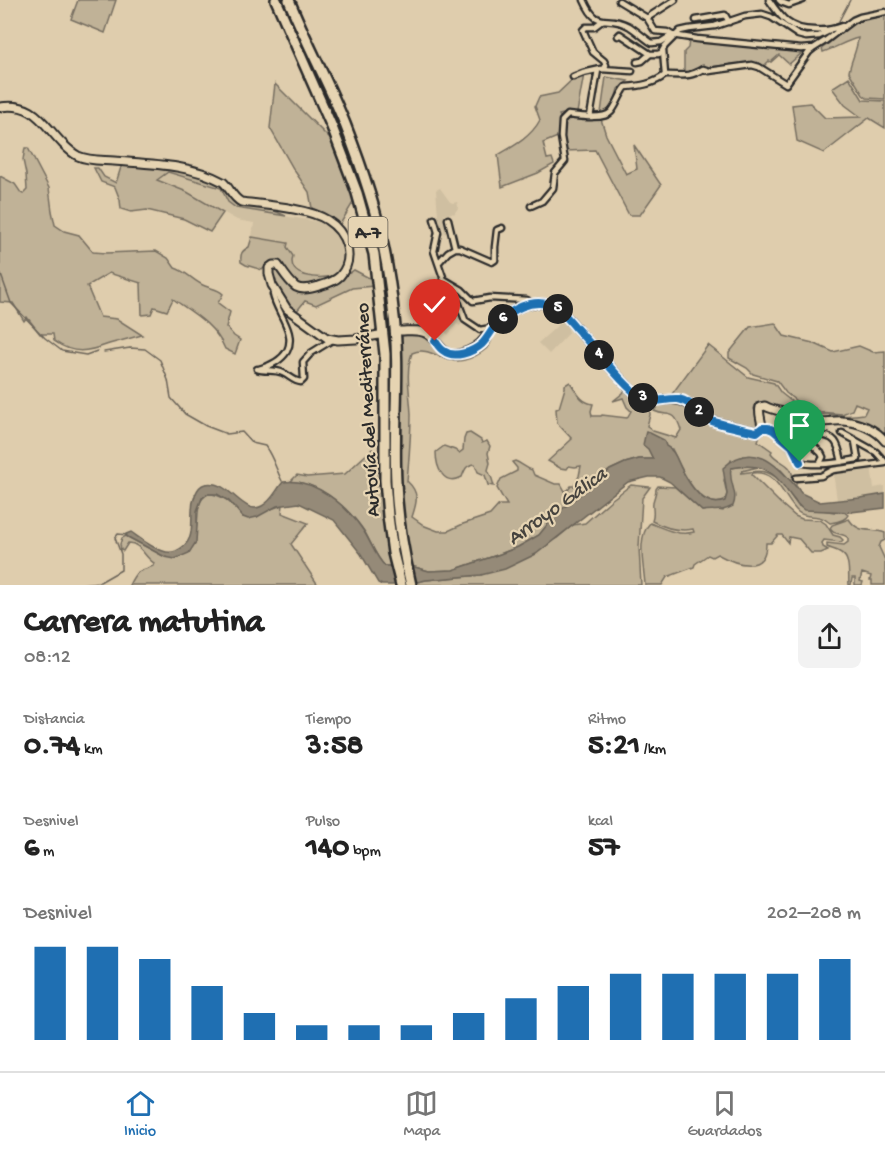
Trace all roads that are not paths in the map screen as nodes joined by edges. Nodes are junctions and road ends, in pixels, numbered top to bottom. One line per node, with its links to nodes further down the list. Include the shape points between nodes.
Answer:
1 (276, 0): 51 (highway, Autovía del Mediterráneo / A-7, via 332,127 357,193 374,254 382,314)
2 (289, 0): 51 (highway, Autovía del Mediterráneo / A-7, via 345,124 368,188 384,250 396,353)
3 (584, 0): 11 (street, via 592,15)
4 (675, 0): 10 (street)
5 (769, 0): 15 (street, via 776,12 795,28)
6 (779, 0): 7 (street, via 789,5)
7 (803, 0)
8 (619, 1): 10 (street)
9 (885, 12): 14 (street)
10 (647, 18): 16 (street, via 656,31)
11 (602, 21): 16 (street, via 628,26 652,43); 22 (street, via 583,30 593,52 605,63)
12 (696, 21): 13 (street, via 725,15)
13 (729, 22): 15 (street, via 745,15 762,14 798,35 819,36); 16 (street)
14 (847, 24): 15 (street); 18 (street)
15 (829, 31)
16 (674, 35): 18 (street); 19 (street)
17 (618, 36): 20 (street)
18 (814, 48): 24 (street, via 786,84 752,65 703,69 690,76)
19 (663, 50): 20 (street); 24 (street)
20 (650, 54): 21 (street)
21 (637, 62)
22 (601, 69): 23 (street); 25 (street); 27 (street)
23 (632, 71)
24 (665, 75): 27 (street, via 644,86 626,87 611,112)
25 (573, 77)
26 (0, 107): 35 (main road, via 13,105 37,115 79,157 193,170 223,182 241,201 316,214 336,227 348,251 340,276 332,282 302,289 278,265 273,265 269,274)
27 (590, 117): 28 (street, via 568,115 562,121 565,161 555,173 553,188 542,201)
28 (531, 206)
29 (434, 219): 33 (street, via 438,232 434,251)
30 (448, 219): 32 (street)
31 (502, 228): 32 (street, via 497,230 492,262)
32 (455, 248): 33 (street)
33 (439, 262): 34 (street)
34 (444, 280): 36 (street, via 473,301 490,298); 37 (street, via 465,320 480,330)
35 (276, 292): 40 (main road, via 294,315); 40 (street, via 273,294 289,334 289,347 281,359 257,369 274,370 301,382 303,362)
36 (533, 303): 37 (main road, via 507,315); 42 (main road, via 560,310 639,396 652,402 685,401 712,421 757,432)
37 (493, 329): 38 (main road, via 482,344 459,354 443,351 426,333)
38 (400, 331)
39 (379, 335): 40 (main road)
40 (333, 339)
41 (808, 420): 42 (main road, via 765,406 760,407 759,413); 46 (main road, via 854,423); 49 (street, via 806,439 822,453)
42 (762, 428): 49 (street, via 768,428 792,446 800,462)
43 (842, 433): 45 (street)
44 (816, 435): 47 (street, via 838,442)
45 (855, 441): 47 (street, via 858,459); 48 (street, via 876,452)
46 (885, 441)
47 (842, 462): 49 (street)
48 (885, 462): 50 (street)
49 (820, 463)
50 (796, 478)
51 (391, 480): 52 (highway, Autovía del Mediterráneo / A-7, via 393,553); 53 (highway, Autovía del Mediterráneo / A-7)
52 (401, 585)
53 (411, 585)

